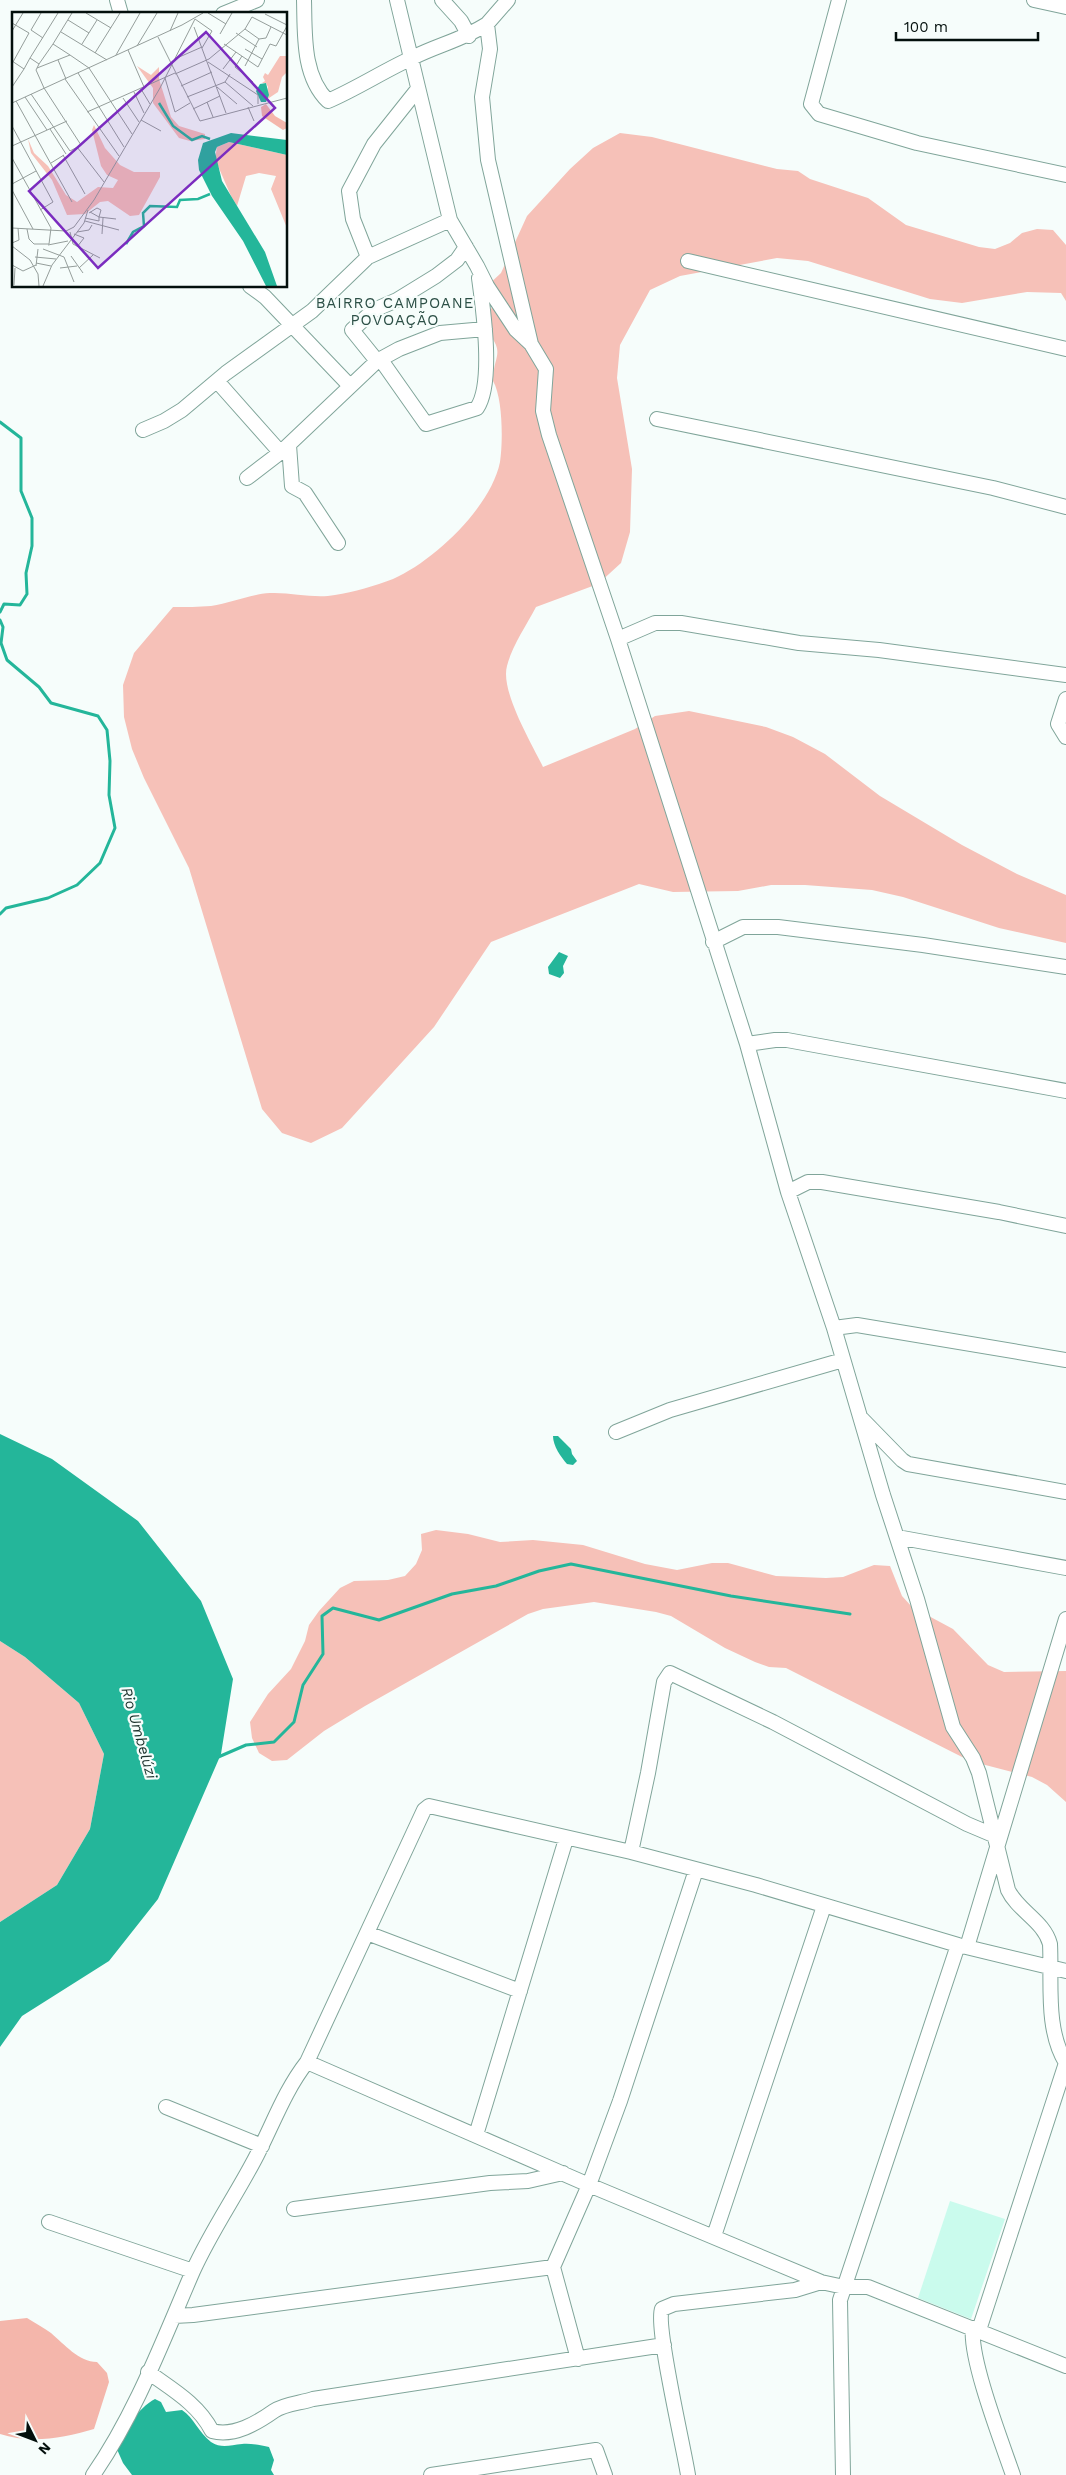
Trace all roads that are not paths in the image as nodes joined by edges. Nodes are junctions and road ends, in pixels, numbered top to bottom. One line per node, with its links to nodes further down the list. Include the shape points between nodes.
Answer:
1 (257, 0): 9 (street)
2 (304, 0): 12 (street, via 307,56 312,78 328,101)
3 (397, 0): 12 (street)
4 (442, 0): 11 (street)
5 (508, 0): 10 (street)
6 (839, 0): 14 (street, via 812,104 819,114 917,143)
7 (1034, 0): 8 (street)
8 (1066, 7)
9 (227, 12)
10 (488, 24): 11 (street); 23 (street, via 490,49 482,97 488,160)
11 (469, 36): 12 (street)
12 (411, 58): 13 (street)
13 (417, 90): 15 (street); 17 (street, via 374,144 349,191 353,219)
14 (1066, 175)
15 (450, 220): 16 (street); 17 (street)
16 (466, 247): 19 (street); 25 (street, via 457,260 436,276 374,310 352,330)
17 (368, 257): 21 (street)
18 (688, 261): 24 (street)
19 (477, 266): 22 (street); 23 (street, via 516,330)
20 (253, 288): 21 (street)
21 (292, 326): 26 (street); 27 (street)
22 (485, 329): 25 (street, via 440,334); 25 (street, via 482,397 477,408 464,413 426,424)
23 (531, 344): 34 (street, via 546,369 543,411 549,435)
24 (1066, 349)
25 (379, 360): 27 (street)
26 (217, 381): 29 (street, via 182,410); 30 (street)
27 (350, 386): 30 (street)
28 (658, 419): 32 (street, via 993,488)
29 (143, 430)
30 (285, 449): 31 (street); 33 (street, via 292,486 305,493)
31 (247, 478)
32 (1066, 507)
33 (338, 543)
34 (618, 639): 35 (street, via 655,623 681,623 799,643 889,651); 38 (street)
35 (1066, 675)
36 (1066, 698): 37 (street, via 1058,724)
37 (1066, 737)
38 (713, 942): 39 (street, via 742,927 778,927); 40 (street)
39 (1066, 967)
40 (747, 1044): 41 (street, via 787,1040); 42 (street)
41 (1066, 1091)
42 (788, 1192): 43 (street, via 808,1182 822,1182); 44 (street)
43 (1066, 1226)
44 (834, 1328): 45 (street); 46 (street, via 857,1325)
45 (844, 1360): 47 (street); 48 (street, via 670,1410)
46 (1066, 1360)
47 (860, 1417): 49 (street, via 908,1464); 50 (street)
48 (616, 1432)
49 (1066, 1492)
50 (897, 1538): 51 (street); 53 (street, via 953,1727 979,1773)
51 (1066, 1568)
52 (1066, 1619): 55 (street)
53 (993, 1835): 55 (street); 56 (street, via 670,1673 664,1682)
54 (566, 1838): 56 (street); 59 (street, via 429,1806 424,1810); 63 (street)
55 (997, 1850): 60 (street); 61 (street, via 1011,1897 1048,1935)
56 (631, 1852): 57 (street)
57 (696, 1870): 58 (street); 69 (street, via 620,2102)
58 (824, 1906): 60 (street); 72 (street)
59 (366, 1934): 63 (street); 64 (street)
60 (962, 1946): 61 (street); 76 (street)
61 (1050, 1967): 62 (street); 78 (street, via 1053,2022 1066,2063)
62 (1066, 1971)
63 (520, 1990): 66 (street)
64 (307, 2062): 66 (street); 67 (street, via 294,2079)
65 (166, 2107): 67 (street)
66 (476, 2135): 68 (street)
67 (262, 2146): 74 (street)
68 (563, 2173): 69 (street); 70 (street, via 528,2181 481,2184)
69 (589, 2185): 72 (street); 73 (street)
70 (294, 2209)
71 (49, 2222): 74 (street)
72 (714, 2236): 75 (street)
73 (552, 2267): 77 (street); 80 (street)
74 (194, 2271): 77 (street)
75 (821, 2282): 76 (street); 79 (street, via 795,2290 668,2306 660,2314)
76 (844, 2287): 78 (street, via 868,2287); 87 (street, via 838,2309)
77 (174, 2316): 82 (street)
78 (976, 2329): 81 (street); 88 (street, via 972,2341)
79 (664, 2345): 80 (street); 86 (street)
80 (578, 2359): 82 (street, via 313,2399 275,2410 270,2416 222,2434 212,2431 194,2404)
81 (1066, 2366)
82 (148, 2372): 83 (street, via 106,2456)
83 (93, 2475)
84 (431, 2475): 85 (street, via 596,2450)
85 (606, 2475)
86 (688, 2475)
87 (843, 2475)
88 (1013, 2475)

